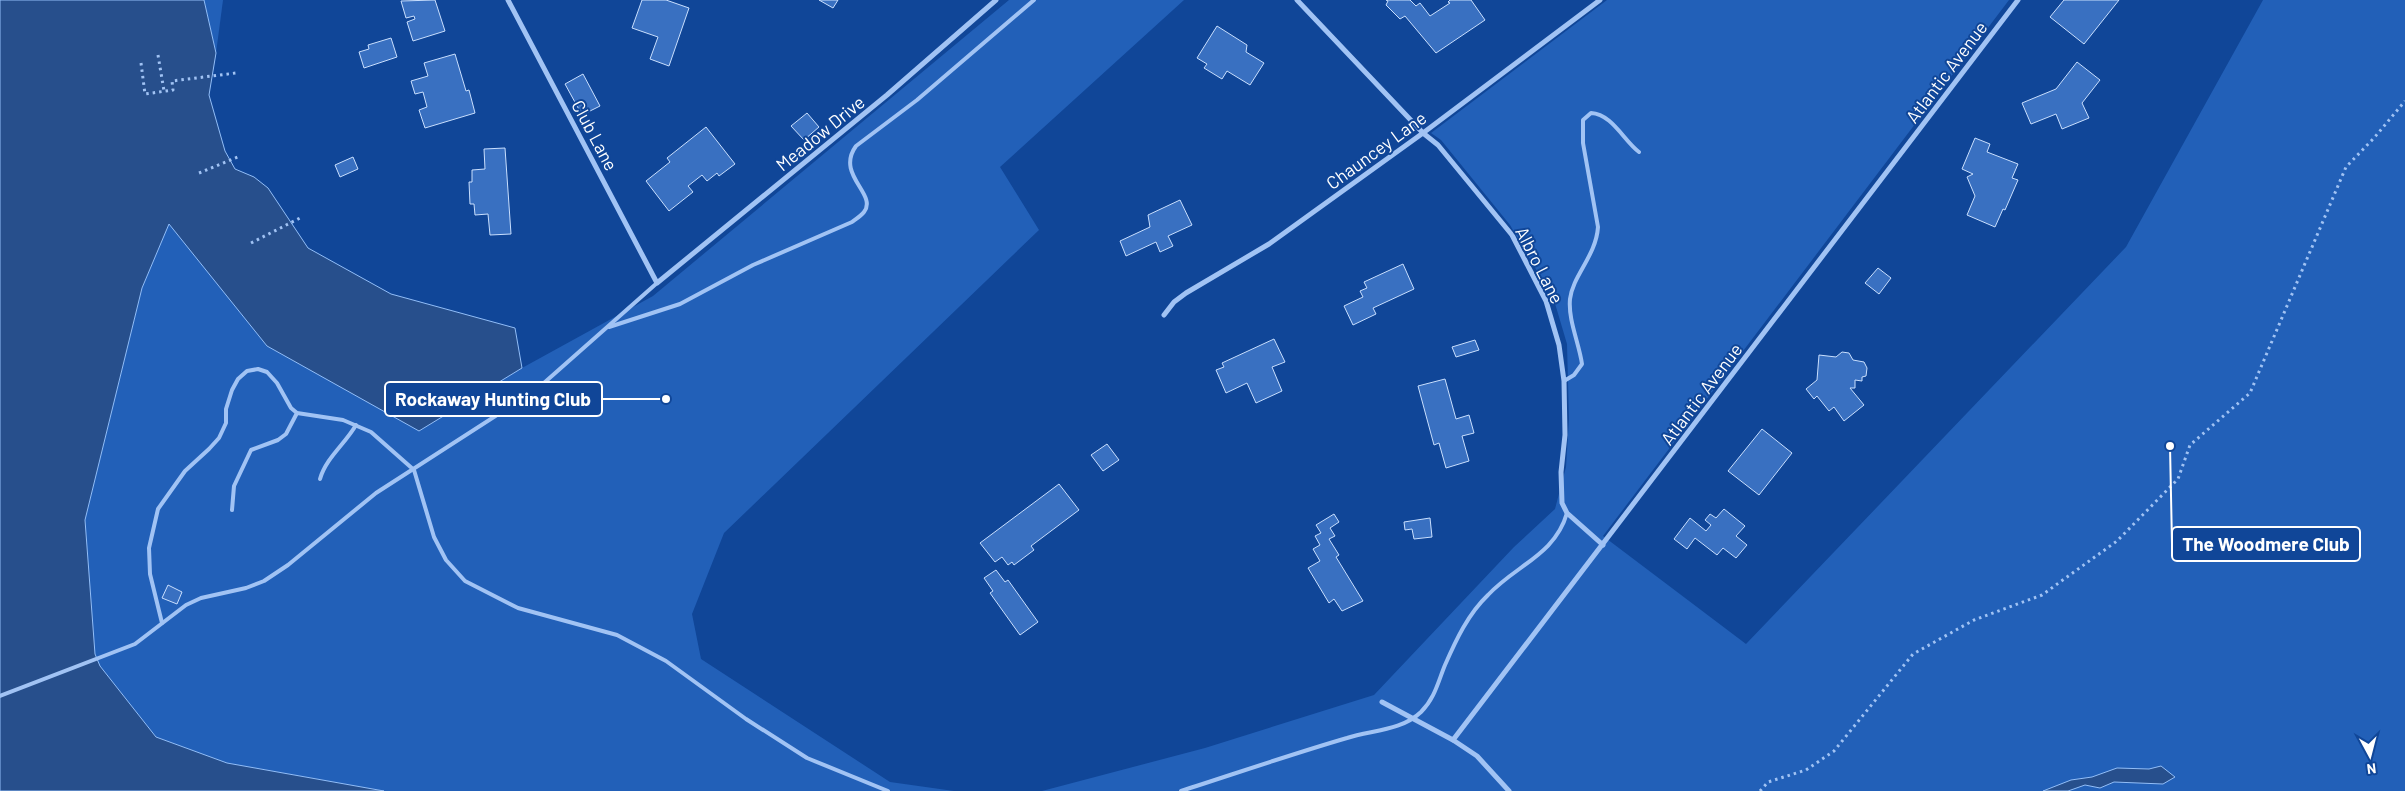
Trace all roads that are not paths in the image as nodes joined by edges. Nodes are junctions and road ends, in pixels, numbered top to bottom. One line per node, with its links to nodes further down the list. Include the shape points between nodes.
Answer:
1 (508, 0): 9 (street, Club Lane)
2 (996, 0): 9 (street, Meadow Drive, via 872,108)
3 (1034, 0): 11 (lane, via 918,100 856,146 848,162 865,197 867,207 864,213 852,222 753,265 680,304)
4 (1297, 0): 7 (street, Albro Lane)
5 (1600, 0): 7 (street, Chauncey Lane)
6 (2018, 0): 19 (street, Atlantic Avenue)
7 (1423, 134): 10 (street, Chauncey Lane, via 1268,244 1186,293); 12 (street, Albro Lane, via 1438,145 1512,235 1546,300 1559,345)
8 (1639, 152): 12 (lane, via 1603,117 1591,113 1583,120 1582,143 1598,227 1597,240 1570,298 1582,364 1574,376)
9 (657, 283): 11 (lane)
10 (1164, 315)
11 (606, 328): 15 (lane, via 536,390)
12 (1564, 381): 18 (street, Albro Lane, via 1561,498)
13 (297, 413): 14 (lane); 17 (lane, via 286,434 251,450 234,486); 20 (lane, via 268,372 258,369 246,371 238,379 226,409 226,423 218,438 185,471 158,509 149,548 150,574)
14 (356, 425): 15 (lane, via 371,432); 16 (lane, via 325,465)
15 (414, 470): 20 (lane, via 376,493 264,581 201,598); 25 (lane, via 434,537 446,560 465,581 518,608 617,634 666,661 807,758)
16 (320, 479)
17 (232, 510)
18 (1567, 513): 19 (street); 23 (lane, via 1563,528 1552,543 1487,595 1464,626 1434,695)
19 (1603, 545): 24 (street, Atlantic Avenue)
20 (162, 623): 21 (lane, via 130,646)
21 (0, 696)
22 (1382, 702): 23 (street)
23 (1412, 718): 24 (street); 26 (lane, via 1390,728 1347,738)
24 (1454, 740): 27 (street, via 1477,756)
25 (888, 791)
26 (1181, 791)
27 (1509, 791)

